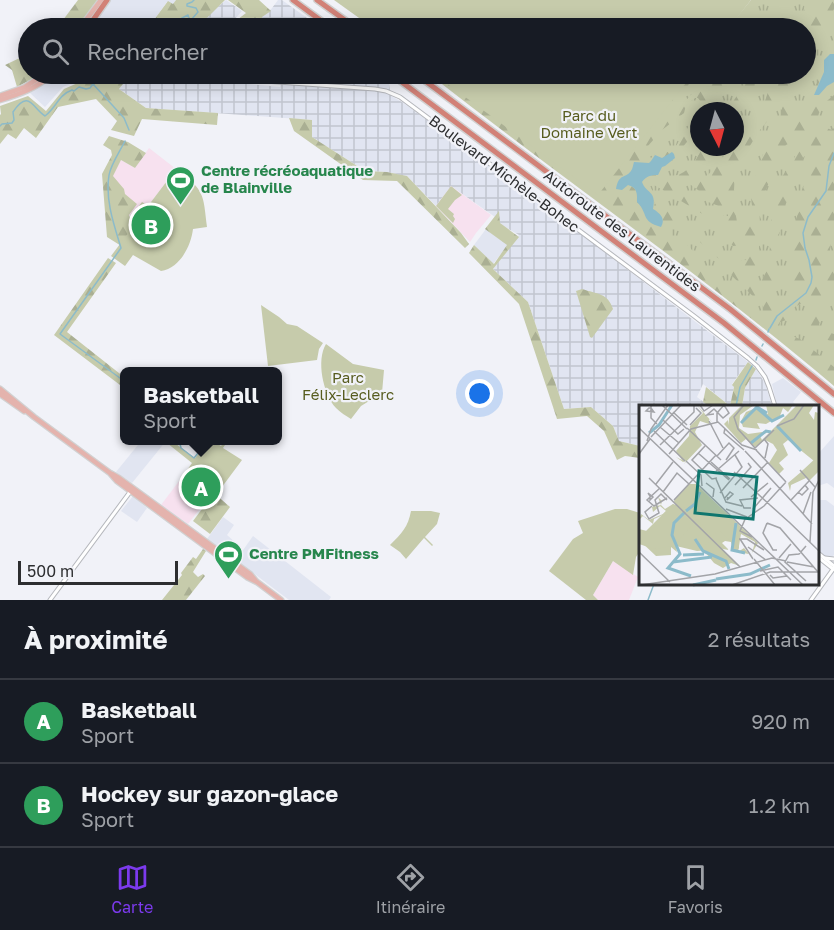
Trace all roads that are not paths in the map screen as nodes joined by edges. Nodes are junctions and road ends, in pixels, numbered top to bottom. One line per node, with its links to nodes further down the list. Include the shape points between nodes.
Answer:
1 (101, 0): 5 (main road)
2 (107, 0): 6 (highway)
3 (293, 0): 7 (highway)
4 (317, 0): 8 (highway)
5 (92, 18)
6 (93, 18)
7 (317, 18)
8 (342, 18)
9 (30, 84): 14 (main road)
10 (39, 84): 15 (main road)
11 (304, 84): 19 (street, Boulevard Michèle-Bohec, via 372,89 400,97 748,358 765,377)
12 (404, 84): 20 (highway, Autoroute des Laurentides, via 724,323)
13 (429, 84): 18 (highway, Autoroute des Laurentides, via 722,302)
14 (0, 96)
15 (0, 100)
16 (0, 389): 21 (main road)
17 (0, 394): 21 (main road)
18 (834, 394)
19 (775, 405)
20 (834, 413)
21 (34, 417): 22 (main road)
22 (132, 489): 28 (street); 29 (main road)
23 (819, 556): 25 (street)
24 (819, 556): 27 (street)
25 (824, 558): 26 (street); 27 (street)
26 (834, 559)
27 (834, 568): 30 (street)
28 (50, 600)
29 (281, 600)
30 (811, 600)

